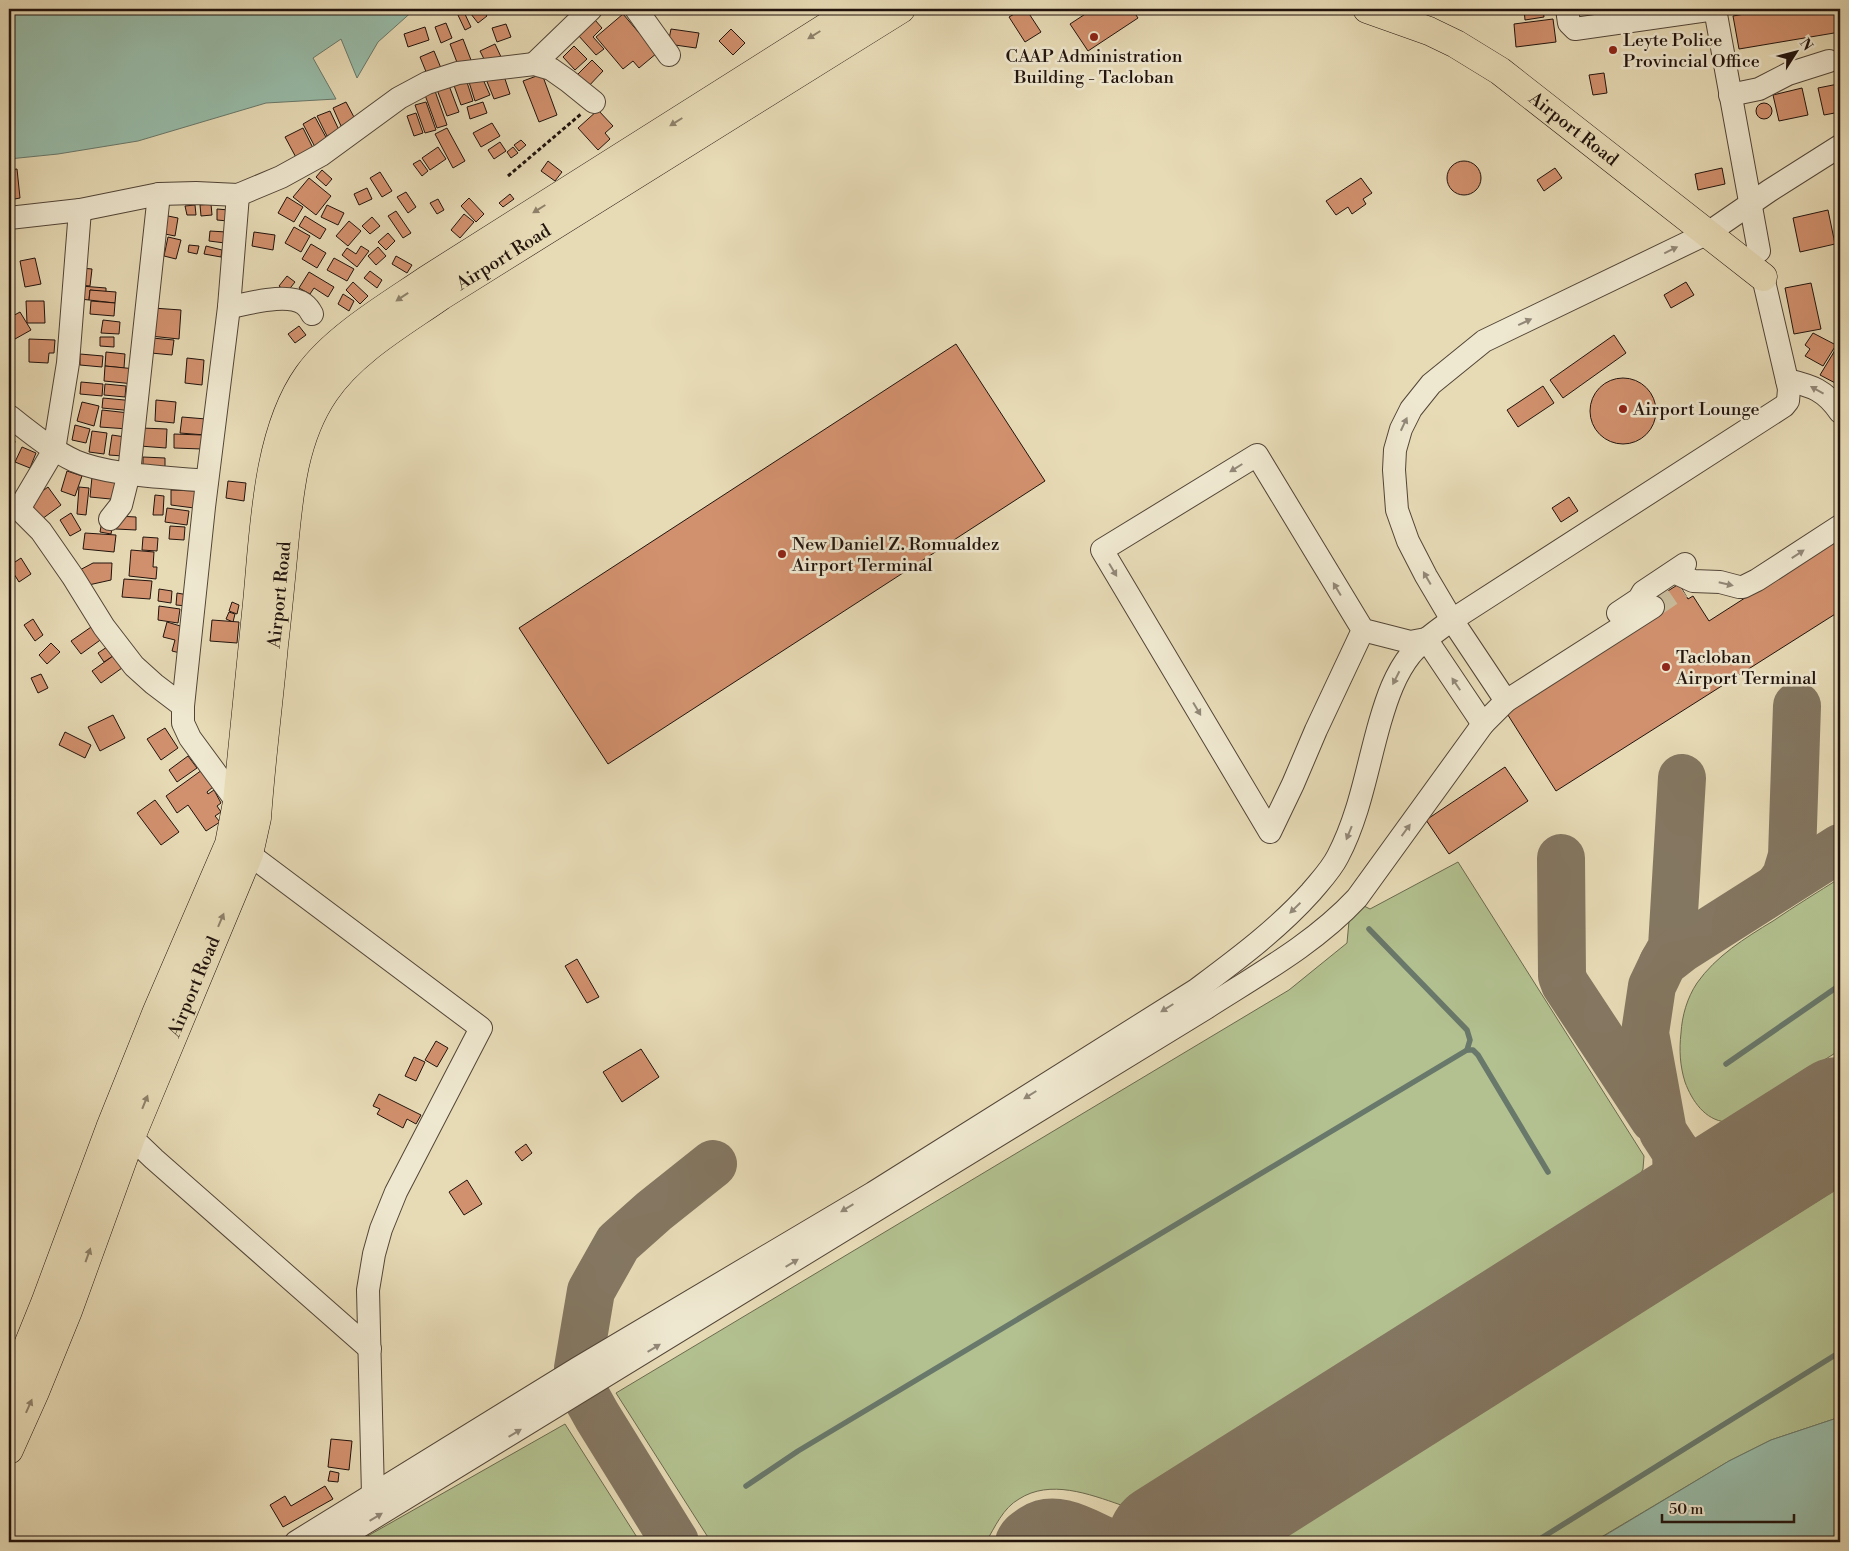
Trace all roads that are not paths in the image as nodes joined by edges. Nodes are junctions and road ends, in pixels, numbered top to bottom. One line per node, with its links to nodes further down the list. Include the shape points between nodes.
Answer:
1 (591, 9): 12 (street)
2 (636, 9): 10 (street)
3 (855, 9): 39 (main road, Airport Road, one-way to 39, via 428,279 331,349 308,375 293,400 276,452 267,506)
4 (901, 9): 39 (main road, Airport Road, via 441,296 344,367 326,390 303,433)
5 (1367, 9): 21 (main road, Airport Road, via 1429,31 1487,62)
6 (1417, 9): 21 (main road, Airport Road, via 1463,28 1508,56)
7 (1567, 9): 9 (street, via 1569,23 1575,29)
8 (1715, 9): 9 (street); 13 (street)
9 (1668, 12)
10 (669, 55)
11 (1829, 61): 13 (street, via 1788,74 1759,89)
12 (534, 64): 14 (street, via 551,70); 17 (street, via 458,73 427,83 399,98 321,155)
13 (1730, 95): 18 (street)
14 (594, 102)
15 (1840, 146): 18 (street)
16 (159, 194): 17 (street); 19 (street); 30 (street)
17 (238, 195): 24 (street)
18 (1750, 203): 21 (street); 22 (street)
19 (80, 210): 20 (street); 29 (street, via 68,363)
20 (9, 218)
21 (1715, 228): 22 (main road, Airport Road); 23 (main road, Airport Road); 36 (street, one-way to 21, via 1408,541 1397,510 1395,450 1411,409 1431,384 1484,341)
22 (1759, 251): 23 (main road)
23 (1763, 277): 26 (street)
24 (229, 307): 25 (street, via 274,299 289,300 306,305); 31 (street)
25 (312, 314)
26 (1787, 380): 27 (street, one-way to 26, via 1816,388); 36 (street, via 1790,395 1784,406)
27 (1840, 412)
28 (9, 416): 29 (street)
29 (54, 450): 30 (street, via 101,470); 32 (street)
30 (129, 473): 31 (street); 33 (street, via 121,505)
31 (207, 481): 42 (street)
32 (14, 509): 42 (street, via 41,531 104,627 134,666)
33 (110, 519)
34 (1840, 526): 40 (street, one-way to 34, via 1561,651 1639,599 1643,592 1683,576 1744,587)
35 (1652, 607): 40 (street)
36 (1452, 620): 38 (street); 41 (street)
37 (1362, 630): 37 (street, one-way to 37, via 1257,456 1102,550 1270,832); 38 (street, via 1410,642)
38 (1426, 639): 43 (street, one-way to 38); 46 (street, one-way to 46, via 1407,660 1393,684 1369,758 1350,833)
39 (263, 650): 44 (main road, Airport Road)
40 (1561, 666): 41 (street)
41 (1506, 701): 43 (street)
42 (182, 706): 44 (street, via 183,723 190,738)
43 (1484, 724): 47 (street, one-way to 43)
44 (247, 803): 45 (main road, Airport Road, via 257,818); 51 (main road, Airport Road, via 157,1011)
45 (249, 854): 49 (main road, Airport Road, one-way to 45); 50 (street, via 481,1028 396,1192 381,1228 368,1290)
46 (1328, 873): 47 (street); 48 (street, one-way to 48, via 1300,905 1237,960)
47 (1357, 898): 48 (street, via 1314,938)
48 (1201, 999): 53 (street, via 878,1201 578,1368)
49 (131, 1137): 50 (street); 52 (main road, Airport Road, one-way to 49, via 68,1312)
50 (370, 1349): 54 (street)
51 (9, 1392)
52 (9, 1450)
53 (442, 1465): 54 (street); 56 (street, one-way to 53)
54 (373, 1495): 55 (street)
55 (296, 1542)
56 (334, 1542)

